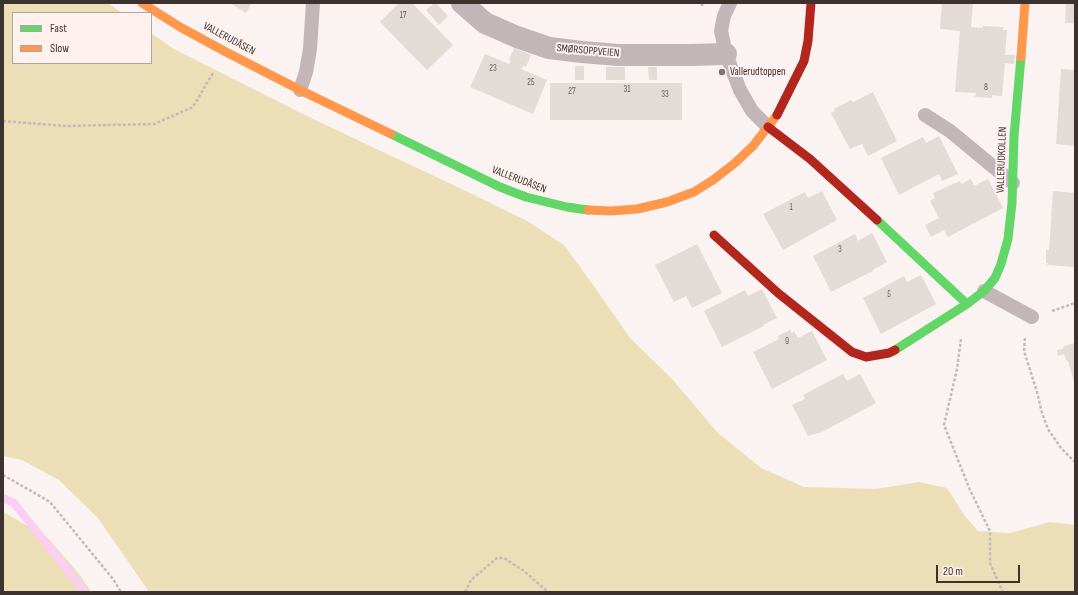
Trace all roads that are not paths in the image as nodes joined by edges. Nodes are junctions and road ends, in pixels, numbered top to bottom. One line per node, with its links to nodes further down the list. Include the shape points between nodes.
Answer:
1 (142, 3): 8 (street, VALLERUDÅSEN, via 180,27)
2 (313, 3): 8 (lane, via 310,49)
3 (462, 3): 7 (street, SMØRSOPPVEIEN, via 486,23 548,48 618,55)
4 (730, 3): 7 (lane, via 721,31)
5 (810, 3): 10 (street, VALLERUDÅSEN, via 804,61)
6 (1025, 3): 11 (street, VALLERUDKOLLEN, via 1014,136)
7 (726, 54): 10 (lane, via 752,112)
8 (300, 90): 10 (street, VALLERUDÅSEN, via 500,187 546,202 590,210 637,208 667,202 694,192 735,163)
9 (925, 115): 11 (lane, via 950,131)
10 (768, 127): 14 (street, via 810,159)
11 (1013, 183): 13 (street, VALLERUDKOLLEN, via 1008,239 995,278)
12 (714, 235): 14 (street, VALLERUDKOLLEN, via 778,293 838,342 852,352 866,357 890,353)
13 (984, 291): 14 (street, VALLERUDKOLLEN); 15 (lane)
14 (967, 304)
15 (1032, 317)

